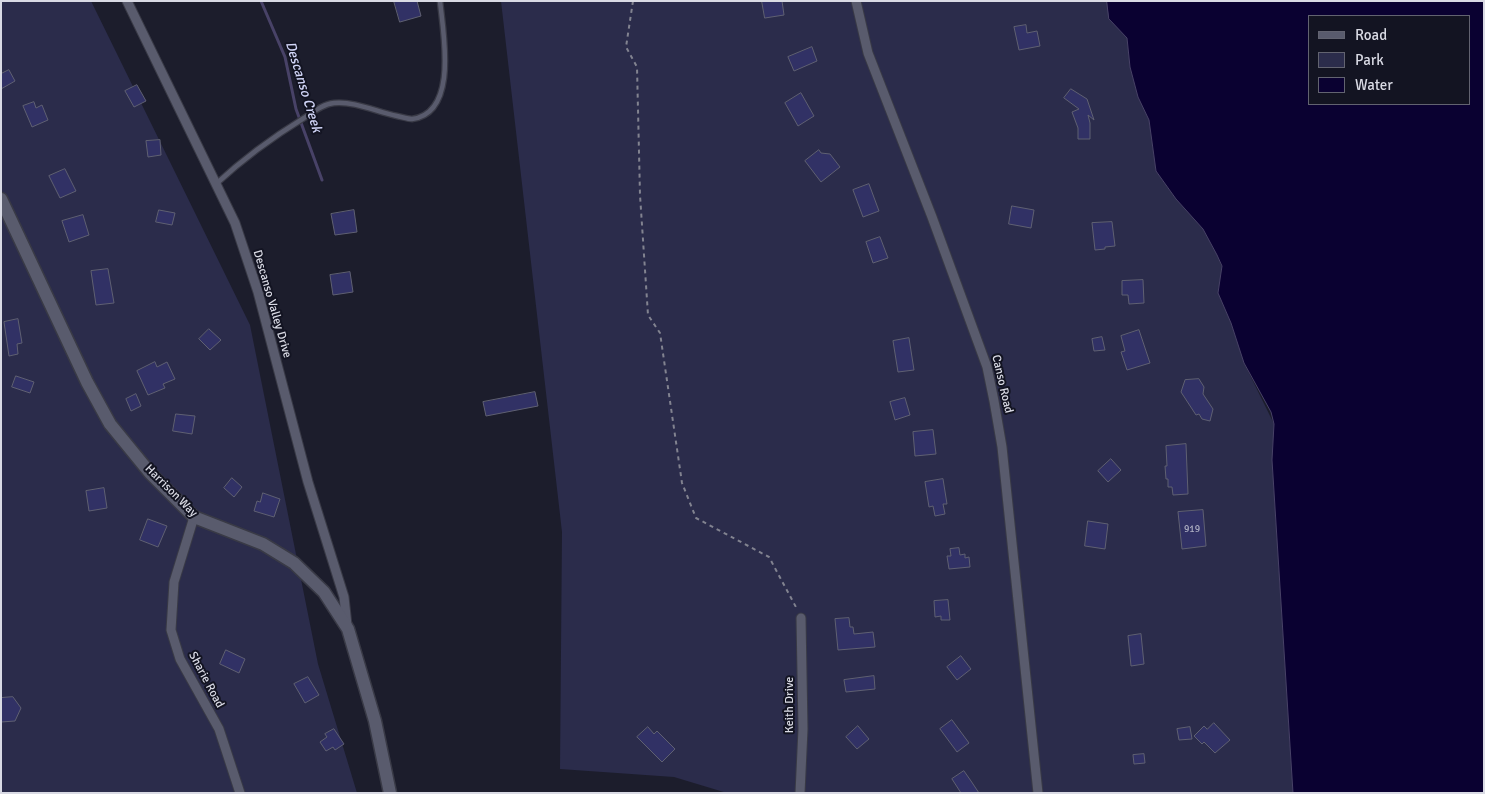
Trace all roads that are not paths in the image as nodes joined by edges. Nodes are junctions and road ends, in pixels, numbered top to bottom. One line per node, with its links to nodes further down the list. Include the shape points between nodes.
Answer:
1 (127, 1): 4 (street, Descanso Valley Drive)
2 (440, 1): 4 (lane, via 446,69 441,93 434,107 423,116 411,119 346,103 322,106 262,145)
3 (856, 1): 12 (street, Canso Road, via 868,53 987,367 1002,447)
4 (216, 184): 8 (street, Descanso Valley Drive, via 235,222 258,292 308,482 344,597)
5 (1, 199): 6 (street, Harrison Way, via 110,424 150,473)
6 (194, 517): 8 (street, Harrison Way, via 263,544 294,563 324,592); 9 (street, Sharie Road, via 174,582 171,630 180,659 218,729)
7 (801, 618): 11 (street, Keith Drive, via 803,729)
8 (348, 630): 10 (street, Harrison Way, via 375,721)
9 (240, 793)
10 (390, 793)
11 (800, 793)
12 (1038, 793)

